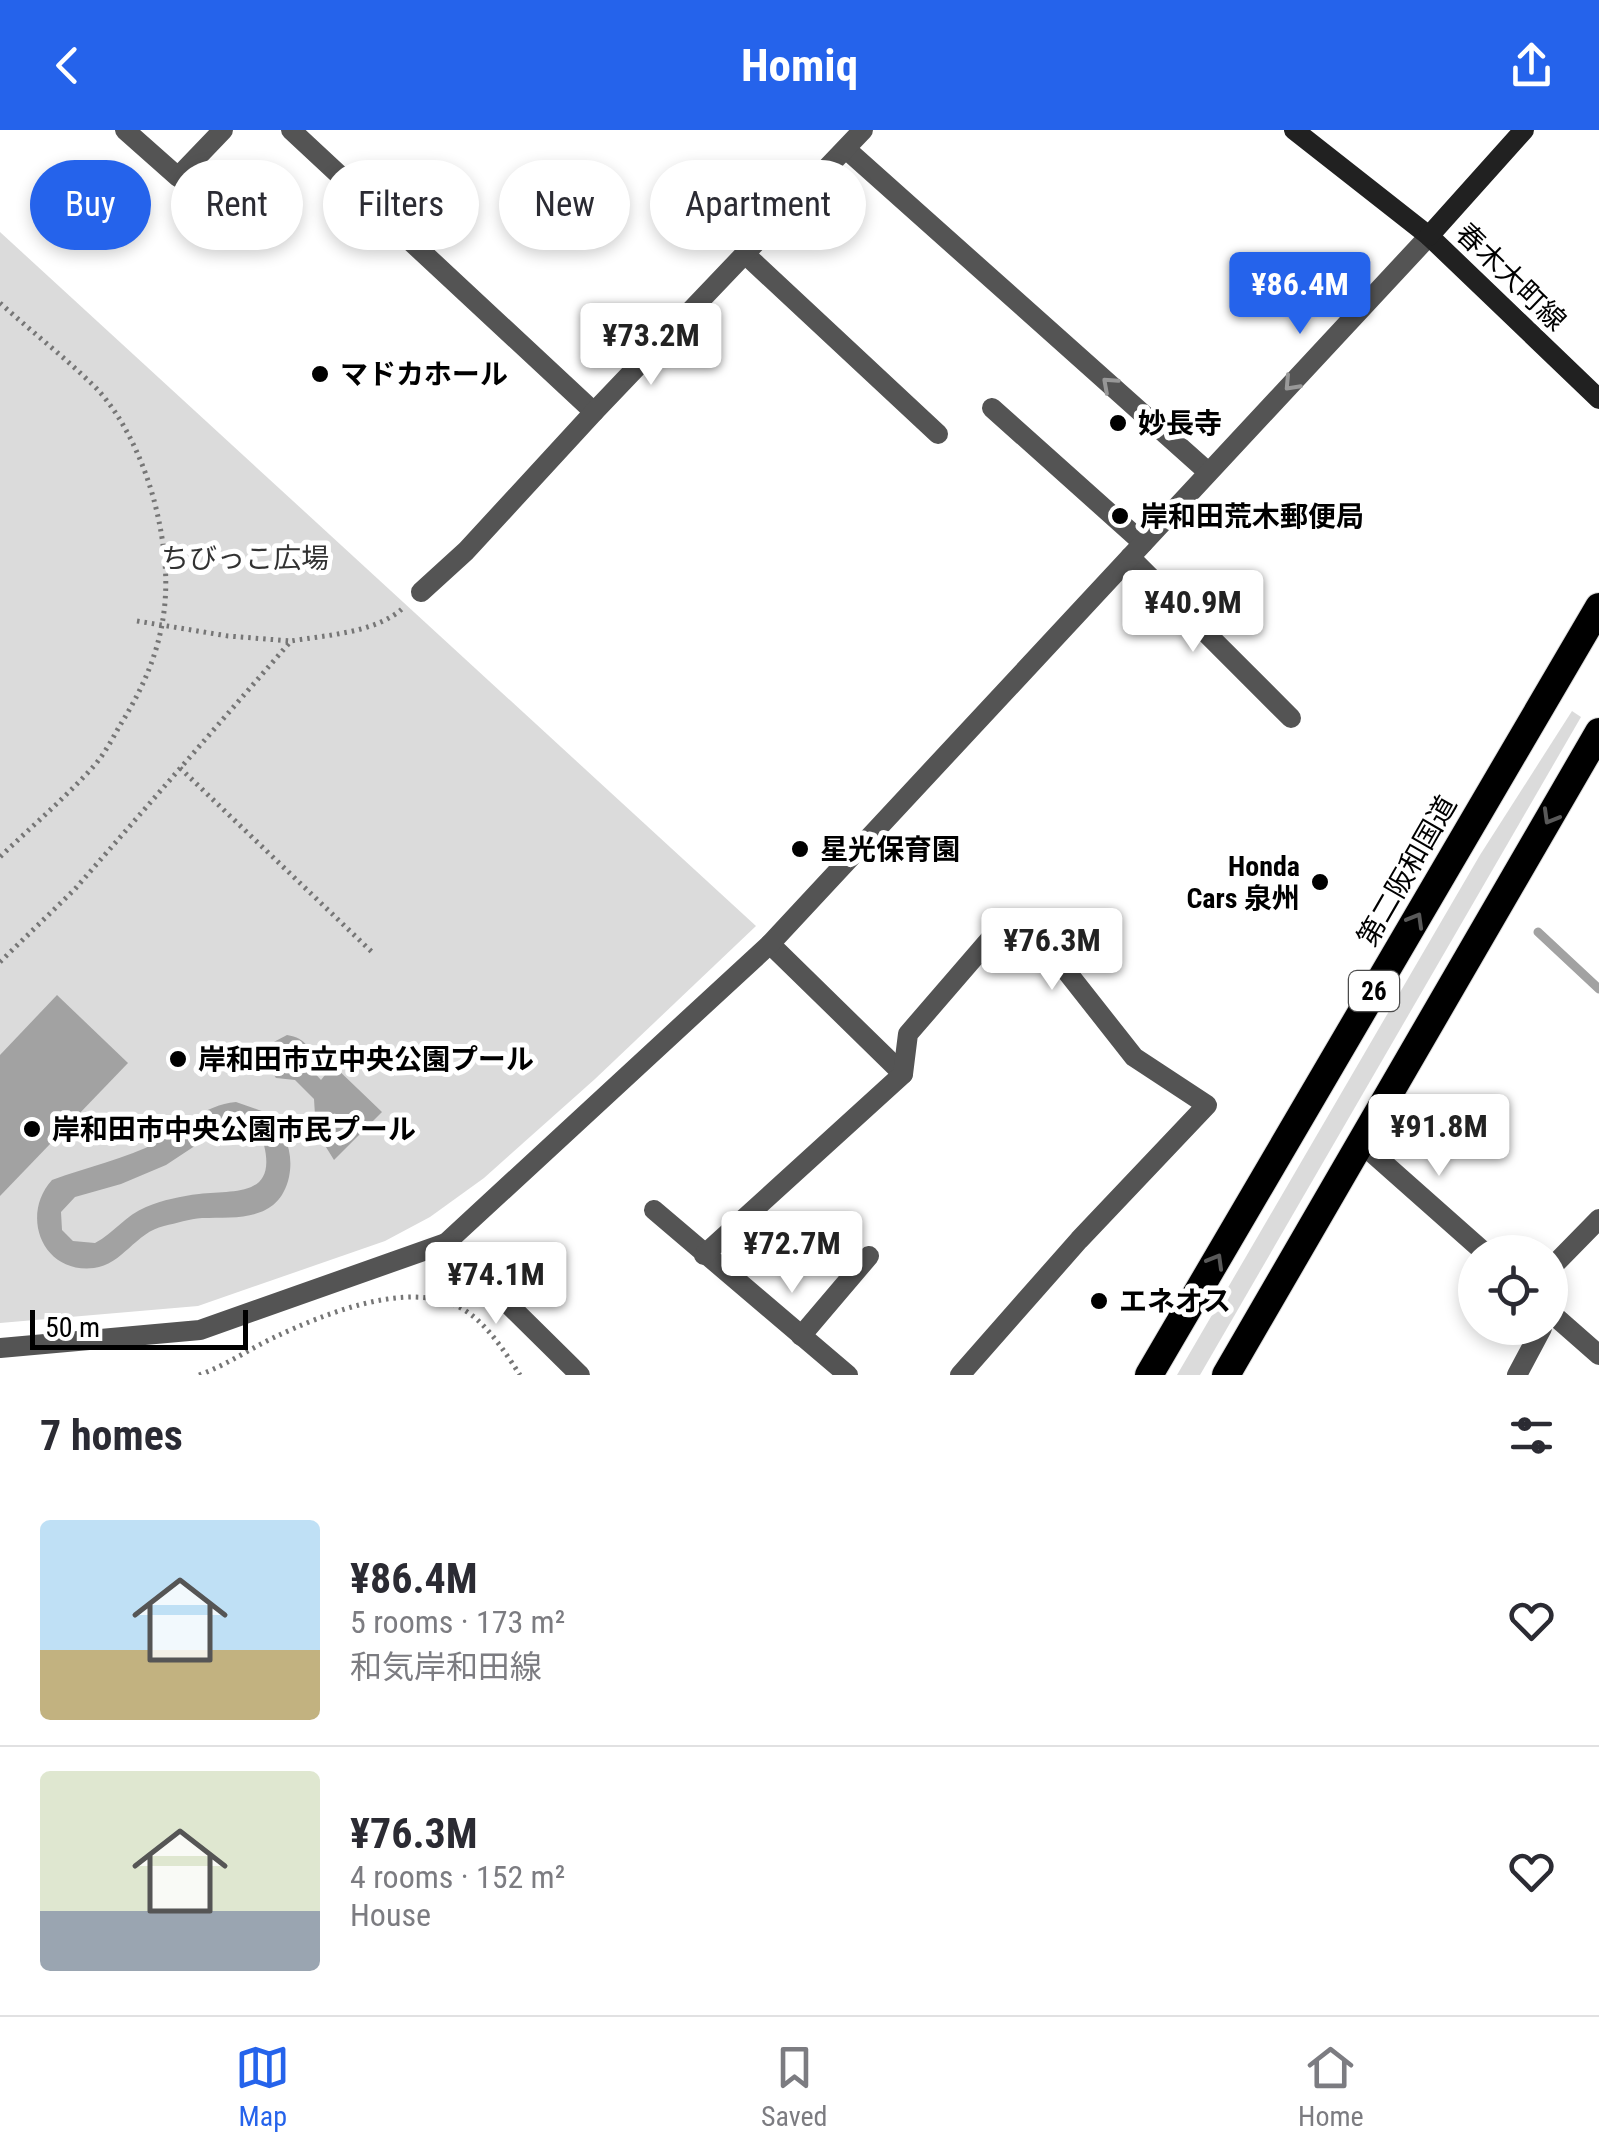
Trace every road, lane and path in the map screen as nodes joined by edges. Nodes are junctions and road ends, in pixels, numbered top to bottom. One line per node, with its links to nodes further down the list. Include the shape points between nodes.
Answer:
1 (124, 130): 2 (street, via 178,177)
2 (223, 130)
3 (291, 130): 13 (street)
4 (863, 130): 7 (street)
5 (1524, 130): 8 (main road)
6 (1308, 134): 8 (main road, 春木大町線)
7 (846, 149): 9 (street); 15 (street, one-way to 7)
8 (1429, 236): 11 (main road, 春木大町線); 15 (street, one-way to 15)
9 (746, 255): 13 (street); 14 (street)
10 (0, 303): 20 (path, via 99,391 130,438 161,529)
11 (1599, 399)
12 (992, 408): 16 (street)
13 (594, 412): 17 (street)
14 (938, 434)
15 (1208, 472): 16 (street)
16 (1137, 550): 22 (street); 26 (street)
17 (421, 592): 21 (path, via 395,616)
18 (1599, 608): 48 (highway, 第二阪和国道 / 26, one-way to 18)
19 (138, 621): 20 (path)
20 (164, 625): 21 (path); 25 (path, via 132,707 96,764)
21 (291, 641): 24 (path)
22 (1291, 718)
23 (1599, 732): 30 (highway, 26, one-way to 30)
24 (180, 768): 27 (path); 28 (path, via 76,889)
25 (0, 857)
26 (770, 944): 29 (street); 34 (street)
27 (374, 954)
28 (0, 962)
29 (903, 1074): 36 (street); 47 (street, via 908,1034 1003,924 1030,925 1134,1057 1208,1105)
30 (1362, 1143): 33 (street); 49 (highway, 26)
31 (654, 1210): 36 (street)
32 (1599, 1218): 35 (street)
33 (1465, 1235)
34 (446, 1243): 41 (street, via 200,1330); 45 (street)
35 (1568, 1250)
36 (704, 1255): 39 (street)
37 (870, 1256): 39 (street)
38 (1568, 1328): 42 (street)
39 (801, 1336): 46 (street)
40 (1533, 1345): 50 (street)
41 (0, 1348)
42 (1599, 1355)
43 (199, 1375): 44 (path, via 274,1337 398,1296 460,1307)
44 (520, 1375)
45 (580, 1375)
46 (848, 1375)
47 (960, 1375)
48 (1149, 1375)
49 (1226, 1375)
50 (1517, 1375)

